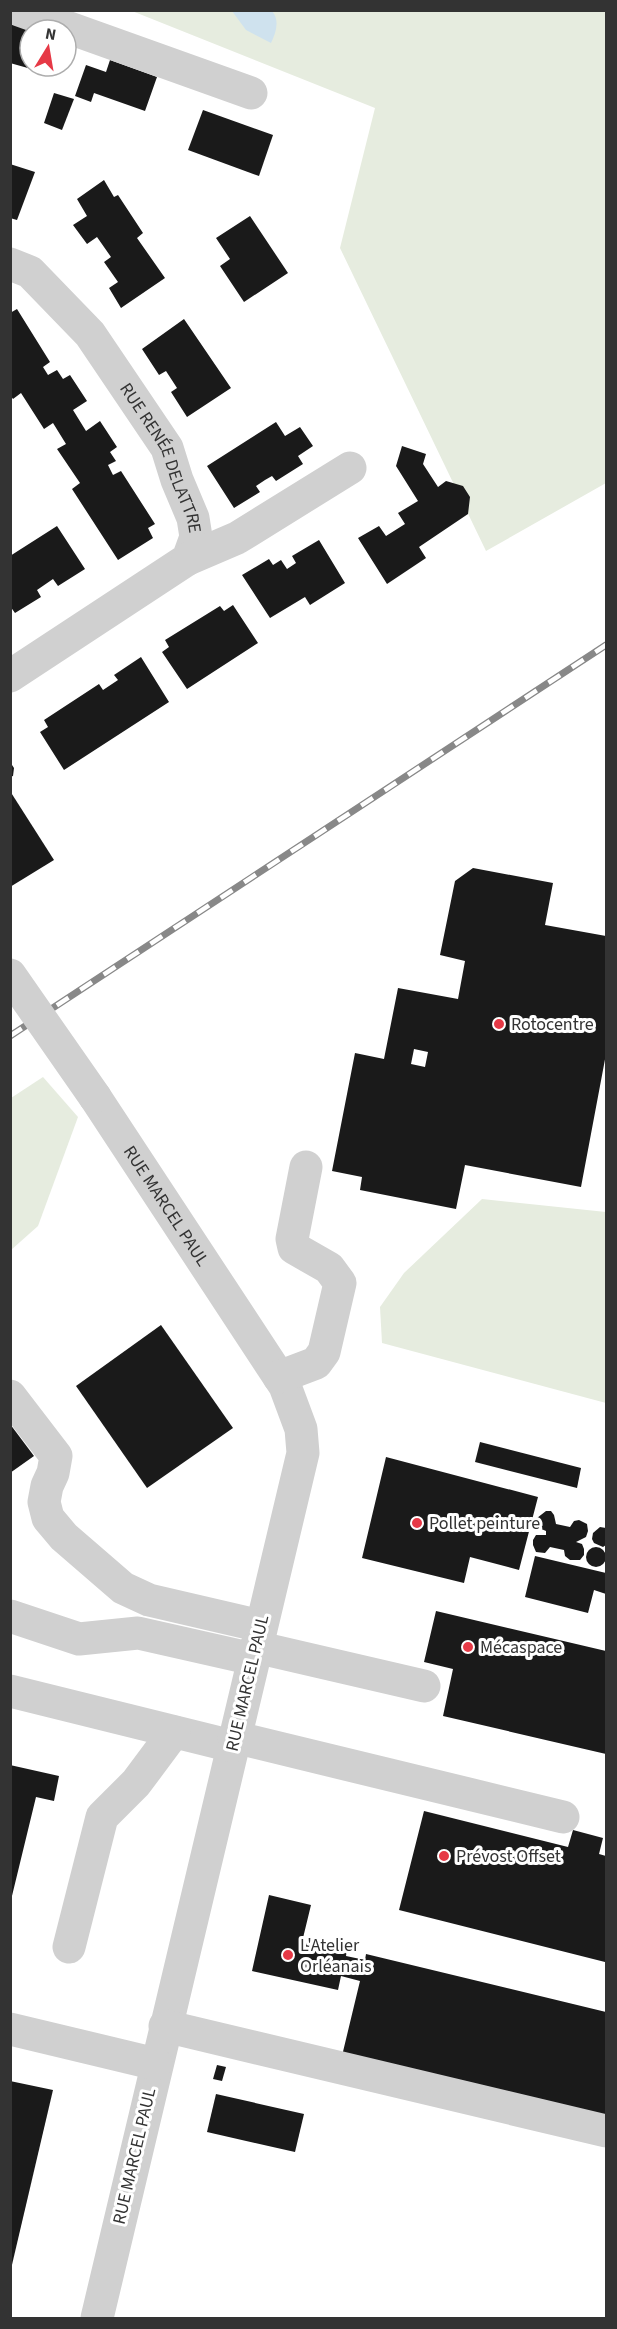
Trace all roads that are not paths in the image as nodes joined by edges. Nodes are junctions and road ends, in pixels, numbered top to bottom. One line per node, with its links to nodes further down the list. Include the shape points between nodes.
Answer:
1 (19, 10): 2 (street)
2 (251, 93)
3 (10, 264): 5 (street, RUE RENÉE DELATTRE, via 30,272 90,334 167,448 193,518 196,537)
4 (350, 468): 5 (street, via 237,538)
5 (188, 559): 6 (street, RUE RENÉE DELATTRE)
6 (10, 676)
7 (10, 975): 9 (street, RUE MARCEL PAUL, bridge)
8 (306, 1167): 9 (street, via 292,1239 294,1248 329,1268 340,1283 324,1352 316,1363)
9 (279, 1377): 12 (street, RUE MARCEL PAUL, via 301,1429 303,1453)
10 (10, 1396): 12 (street, via 56,1456 44,1502 48,1518 64,1537 123,1588)
11 (10, 1616): 12 (street, via 79,1640 138,1633)
12 (257, 1644): 13 (street); 16 (street, RUE MARCEL PAUL)
13 (424, 1686)
14 (10, 1691): 15 (street)
15 (174, 1732): 16 (street); 18 (street, via 136,1783 102,1817)
16 (233, 1741): 17 (street); 19 (street, RUE MARCEL PAUL)
17 (563, 1817)
18 (69, 1947)
19 (165, 2026): 21 (street, RUE MARCEL PAUL); 22 (street)
20 (10, 2029): 21 (street)
21 (156, 2064): 23 (street, RUE MARCEL PAUL)
22 (606, 2131)
23 (97, 2319)

